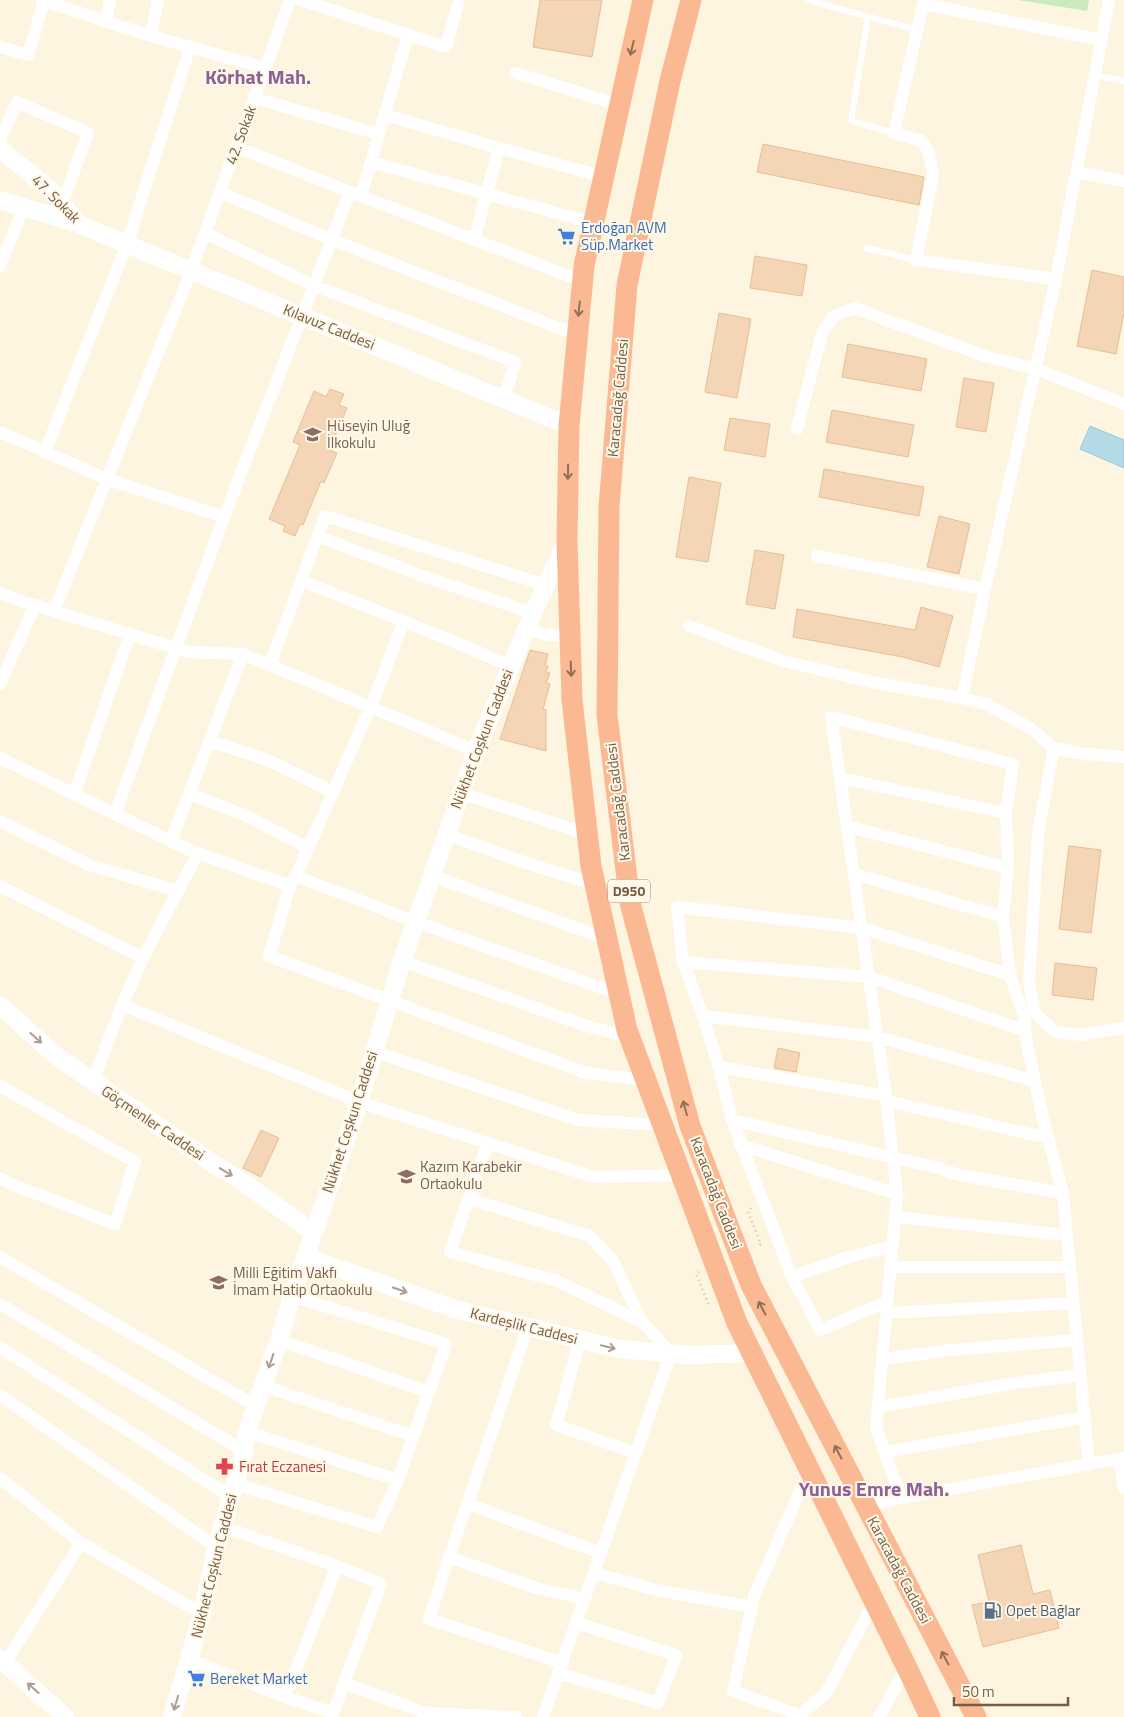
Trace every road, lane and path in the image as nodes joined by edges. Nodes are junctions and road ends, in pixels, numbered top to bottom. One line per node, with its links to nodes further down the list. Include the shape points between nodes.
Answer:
1 (110, 0): 12 (street)
2 (158, 0): 15 (street)
3 (290, 0): 19 (street, 42. Sokak)
4 (301, 0): 14 (street)
5 (459, 0): 14 (street, via 446,48)
6 (643, 0): 24 (highway, Karacadağ Caddesi / D950, one-way to 24)
7 (691, 0): 194 (highway, Karacadağ Caddesi / D950, one-way to 7, via 750,1285 690,1126 630,903 608,725 609,507 627,285 670,81)
8 (807, 0): 11 (lane)
9 (1109, 0): 16 (street)
10 (50, 2): 12 (street); 17 (street, via 28,55)
11 (868, 17): 13 (lane); 26 (lane, via 850,121)
12 (106, 22): 15 (street)
13 (917, 30): 16 (street, via 923,4); 26 (street)
14 (408, 35): 25 (street)
15 (151, 36): 18 (street)
16 (1101, 40): 21 (street)
17 (0, 47)
18 (190, 47): 19 (street); 47 (street)
19 (265, 68): 23 (street, 42. Sokak)
20 (515, 73): 24 (street)
21 (1094, 75): 22 (lane); 33 (street)
22 (1124, 81)
23 (254, 98): 27 (street); 29 (street, 42. Sokak)
24 (620, 105): 34 (highway, Karacadağ Caddesi / D950)
25 (385, 115): 27 (street); 30 (street)
26 (894, 133): 49 (street, via 922,141 930,153 933,175)
27 (379, 134): 32 (street)
28 (0, 140): 40 (street, via 17,102 88,133)
29 (236, 147): 36 (street, 42. Sokak); 37 (street)
30 (499, 148): 34 (street); 38 (street)
31 (0, 149): 40 (street, 47. Sokak, via 47,187)
32 (371, 162): 37 (street); 38 (street)
33 (1076, 172): 35 (street); 52 (street)
34 (604, 177): 42 (highway, Karacadağ Caddesi / D950)
35 (1124, 181)
36 (220, 192): 44 (street, 42. Sokak); 45 (street)
37 (356, 194): 45 (street); 46 (street)
38 (486, 194): 42 (street); 46 (street)
39 (0, 200): 41 (street, Kılavuz Caddesi)
40 (62, 204): 43 (street, 47. Sokak)
41 (24, 207): 43 (street, Kılavuz Caddesi); 50 (street)
42 (593, 223): 53 (highway, Karacadağ Caddesi / D950)
43 (84, 227): 47 (street, Kılavuz Caddesi)
44 (205, 233): 51 (street, 42. Sokak); 54 (street)
45 (332, 240): 54 (street); 56 (street)
46 (474, 240): 53 (street)
47 (127, 244): 51 (street, Kılavuz Caddesi); 63 (street)
48 (866, 248): 49 (lane)
49 (916, 260): 52 (street)
50 (0, 266)
51 (191, 271): 55 (street, Kılavuz Caddesi); 64 (street, 42. Sokak)
52 (1056, 279): 57 (street)
53 (582, 281): 56 (highway, Karacadağ Caddesi / D950, one-way to 56)
54 (315, 286): 55 (street); 58 (street, via 514,362)
55 (303, 316): 58 (street, Kılavuz Caddesi); 65 (street)
56 (577, 335): 60 (highway, Karacadağ Caddesi / D950)
57 (1036, 369): 59 (street); 61 (street, via 988,357 854,308 834,316 822,333); 71 (street)
58 (504, 399): 60 (street, Kılavuz Caddesi)
59 (1123, 400)
60 (569, 426): 67 (highway, Karacadağ Caddesi / D950, one-way to 67)
61 (797, 429)
62 (0, 432): 63 (street)
63 (45, 452): 64 (street)
64 (107, 479): 65 (street); 74 (street, 42. Sokak)
65 (224, 517): 81 (street)
66 (317, 536): 69 (street); 70 (street, via 325,516); 75 (street)
67 (567, 540): 70 (street, Nükhet Coşkun Caddesi); 80 (highway, Karacadağ Caddesi / D950)
68 (817, 556): 71 (street)
69 (301, 581): 76 (street); 83 (street)
70 (546, 585): 75 (street, Nükhet Coşkun Caddesi)
71 (985, 590): 86 (street)
72 (0, 593): 73 (street)
73 (35, 605): 74 (street); 85 (street)
74 (54, 611): 79 (street)
75 (533, 613): 78 (street, Nükhet Coşkun Caddesi)
76 (404, 621): 84 (street); 87 (street)
77 (689, 626): 86 (street, via 780,660 871,682)
78 (527, 630): 80 (street); 84 (street, Nükhet Coşkun Caddesi)
79 (130, 634): 81 (street); 96 (street)
80 (570, 636): 103 (highway, Karacadağ Caddesi / D950, one-way to 103, via 572,700)
81 (176, 648): 82 (street, via 190,652); 99 (street)
82 (243, 654): 83 (street); 88 (street)
83 (270, 665): 87 (street)
84 (511, 666): 90 (street, Nükhet Coşkun Caddesi)
85 (0, 684)
86 (962, 698): 89 (street, via 986,704 1030,728)
87 (371, 706): 90 (street); 94 (street)
88 (210, 741): 94 (street, via 268,760); 97 (street)
89 (1054, 748): 91 (street); 128 (street, via 1038,833 1029,982 1034,1013 1056,1032 1081,1035)
90 (476, 751): 95 (street, Nükhet Coşkun Caddesi)
91 (1124, 756)
92 (0, 758): 96 (street)
93 (840, 778): 98 (street); 98 (street, via 831,717 1013,764); 101 (street)
94 (333, 792): 105 (street)
95 (461, 793): 102 (street, Nükhet Coşkun Caddesi); 103 (street)
96 (74, 794): 99 (street)
97 (189, 794): 104 (street); 105 (street, via 245,815)
98 (1006, 813): 107 (street)
99 (115, 814): 104 (street)
100 (0, 821): 113 (street, via 90,865)
101 (847, 826): 107 (street); 108 (street)
102 (446, 834): 109 (street, Nükhet Coşkun Caddesi); 111 (street)
103 (587, 834): 111 (highway, Karacadağ Caddesi / D950)
104 (171, 841): 106 (street)
105 (308, 848): 110 (street)
106 (198, 853): 110 (street); 113 (street)
107 (1008, 868): 114 (street)
108 (854, 874): 114 (street); 116 (street)
109 (432, 876): 115 (street, Nükhet Coşkun Caddesi); 117 (street)
110 (293, 881): 115 (street); 124 (street, via 269,956)
111 (594, 884): 117 (highway, Karacadağ Caddesi / D950)
112 (0, 886): 118 (street)
113 (178, 891): 118 (street)
114 (1003, 916): 121 (street)
115 (416, 922): 119 (street, Nükhet Coşkun Caddesi); 123 (street)
116 (862, 928): 120 (street, via 677,908); 121 (street); 122 (street)
117 (607, 939): 123 (highway, Karacadağ Caddesi / D950)
118 (144, 958): 126 (street)
119 (402, 961): 124 (street, Nükhet Coşkun Caddesi); 130 (street, via 587,1026)
120 (683, 962): 122 (street); 127 (street)
121 (1010, 975): 129 (street)
122 (869, 977): 129 (street); 131 (street)
123 (619, 994): 130 (highway, Karacadağ Caddesi / D950)
124 (390, 1002): 132 (street, Nükhet Coşkun Caddesi); 134 (street, via 586,1073)
125 (0, 1005): 135 (street, Göçmenler Caddesi, one-way to 135, via 55,1055)
126 (122, 1005): 135 (street); 139 (street)
127 (703, 1016): 131 (street); 133 (street)
128 (1124, 1028)
129 (1026, 1031): 136 (street)
130 (629, 1037): 134 (highway, Karacadağ Caddesi / D950)
131 (878, 1037): 136 (street); 138 (street)
132 (373, 1051): 139 (street, Nükhet Coşkun Caddesi); 141 (street, via 578,1120)
133 (719, 1067): 138 (street); 140 (street)
134 (645, 1080): 141 (highway, Karacadağ Caddesi / D950)
135 (93, 1081): 152 (street, Göçmenler Caddesi, one-way to 152)
136 (1035, 1081): 142 (street)
137 (0, 1086): 147 (street, via 135,1162 115,1224)
138 (887, 1099): 142 (street); 145 (street)
139 (359, 1102): 143 (street); 152 (street, Nükhet Coşkun Caddesi)
140 (732, 1120): 144 (street); 145 (street)
141 (661, 1125): 146 (highway, Karacadağ Caddesi / D950)
142 (1048, 1138): 148 (street)
143 (488, 1142): 146 (street, via 594,1177); 150 (street)
144 (740, 1145): 149 (street); 159 (street)
145 (893, 1158): 148 (street, via 959,1175); 149 (street)
146 (680, 1175): 171 (highway, Karacadağ Caddesi / D950)
147 (0, 1178)
148 (1063, 1193): 153 (street)
149 (897, 1194): 151 (street)
150 (469, 1199): 164 (street, via 590,1236 613,1261); 164 (street, via 450,1252 557,1281)
151 (895, 1216): 153 (street); 154 (street)
152 (313, 1232): 156 (street, Nükhet Coşkun Caddesi)
153 (1067, 1235): 158 (street)
154 (892, 1246): 157 (street); 159 (street)
155 (0, 1257): 177 (street)
156 (305, 1257): 160 (street, Nükhet Coşkun Caddesi); 165 (street, Kardeşlik Caddesi, one-way to 165, via 455,1309)
157 (890, 1267): 158 (street); 163 (street)
158 (1070, 1268): 161 (street)
159 (792, 1277): 163 (street, via 820,1330)
160 (292, 1296): 166 (street, Nükhet Coşkun Caddesi); 175 (street, via 446,1344)
161 (1074, 1303): 163 (street); 168 (street)
162 (0, 1304): 182 (street)
163 (886, 1307): 172 (street)
164 (642, 1322): 170 (street)
165 (528, 1327): 167 (street, Kardeşlik Caddesi); 193 (street)
166 (279, 1340): 174 (street, Nükhet Coşkun Caddesi, one-way to 174); 175 (street)
167 (580, 1340): 170 (street, Kardeşlik Caddesi, one-way to 170, via 619,1349); 184 (street, via 556,1425)
168 (1077, 1340): 172 (street); 173 (street)
169 (0, 1347): 191 (street)
170 (671, 1352): 171 (street, Kardeşlik Caddesi, via 688,1355); 184 (street)
171 (752, 1354): 187 (highway, Karacadağ Caddesi / D950)
172 (882, 1359): 178 (street)
173 (1080, 1375): 178 (street); 179 (street)
174 (263, 1386): 177 (street, Nükhet Coşkun Caddesi); 181 (street)
175 (429, 1392): 181 (street)
176 (0, 1395): 197 (street)
177 (256, 1406): 180 (street, Nükhet Coşkun Caddesi)
178 (878, 1407): 183 (street, via 876,1428)
179 (1085, 1417): 183 (street); 186 (street)
180 (247, 1432): 182 (street, Nükhet Coşkun Caddesi); 189 (street)
181 (413, 1436): 189 (street)
182 (244, 1451): 191 (street, Nükhet Coşkun Caddesi)
183 (885, 1452): 192 (street)
184 (636, 1453): 198 (street)
185 (1121, 1459): 186 (street); 190 (street)
186 (1090, 1465): 192 (street)
187 (809, 1470): 203 (highway, Karacadağ Caddesi / D950); 204 (street)
188 (0, 1478): 196 (street)
189 (398, 1480): 191 (street, via 377,1527)
190 (1124, 1488)
191 (234, 1491): 195 (street, Nükhet Coşkun Caddesi)
192 (901, 1498): 194 (street)
193 (468, 1504): 198 (street); 199 (street)
194 (866, 1506): 216 (highway, Karacadağ Caddesi / D950, one-way to 194)
195 (223, 1527): 197 (street, Nükhet Coşkun Caddesi); 200 (street)
196 (81, 1543): 205 (street); 208 (street)
197 (216, 1547): 205 (street, Nükhet Coşkun Caddesi)
198 (601, 1553): 201 (street)
199 (449, 1557): 202 (street, via 536,1588); 210 (street, via 429,1619)
200 (337, 1566): 211 (street, via 381,1584); 212 (street)
201 (594, 1573): 202 (street); 204 (street, via 656,1590)
202 (585, 1599): 206 (street)
203 (874, 1602): 209 (highway, Karacadağ Caddesi / D950); 215 (street, via 826,1692)
204 (752, 1607): 215 (street, via 733,1691)
205 (202, 1614): 207 (street, Nükhet Coşkun Caddesi)
206 (577, 1623): 210 (street); 210 (street, via 676,1655 658,1703)
207 (190, 1660): 212 (street); 218 (street, Nükhet Coşkun Caddesi, one-way to 218)
208 (2, 1661): 217 (street, one-way to 208)
209 (907, 1667): 221 (street); 222 (highway, Karacadağ Caddesi / D950)
210 (561, 1668): 220 (street)
211 (344, 1684): 213 (street); 214 (street)
212 (285, 1697): 213 (street)
213 (333, 1715)
214 (424, 1715): 219 (street)
215 (798, 1716)
216 (977, 1716)
217 (65, 1717)
218 (172, 1717)
219 (516, 1717)
220 (543, 1717)
221 (878, 1717)
222 (930, 1717)

